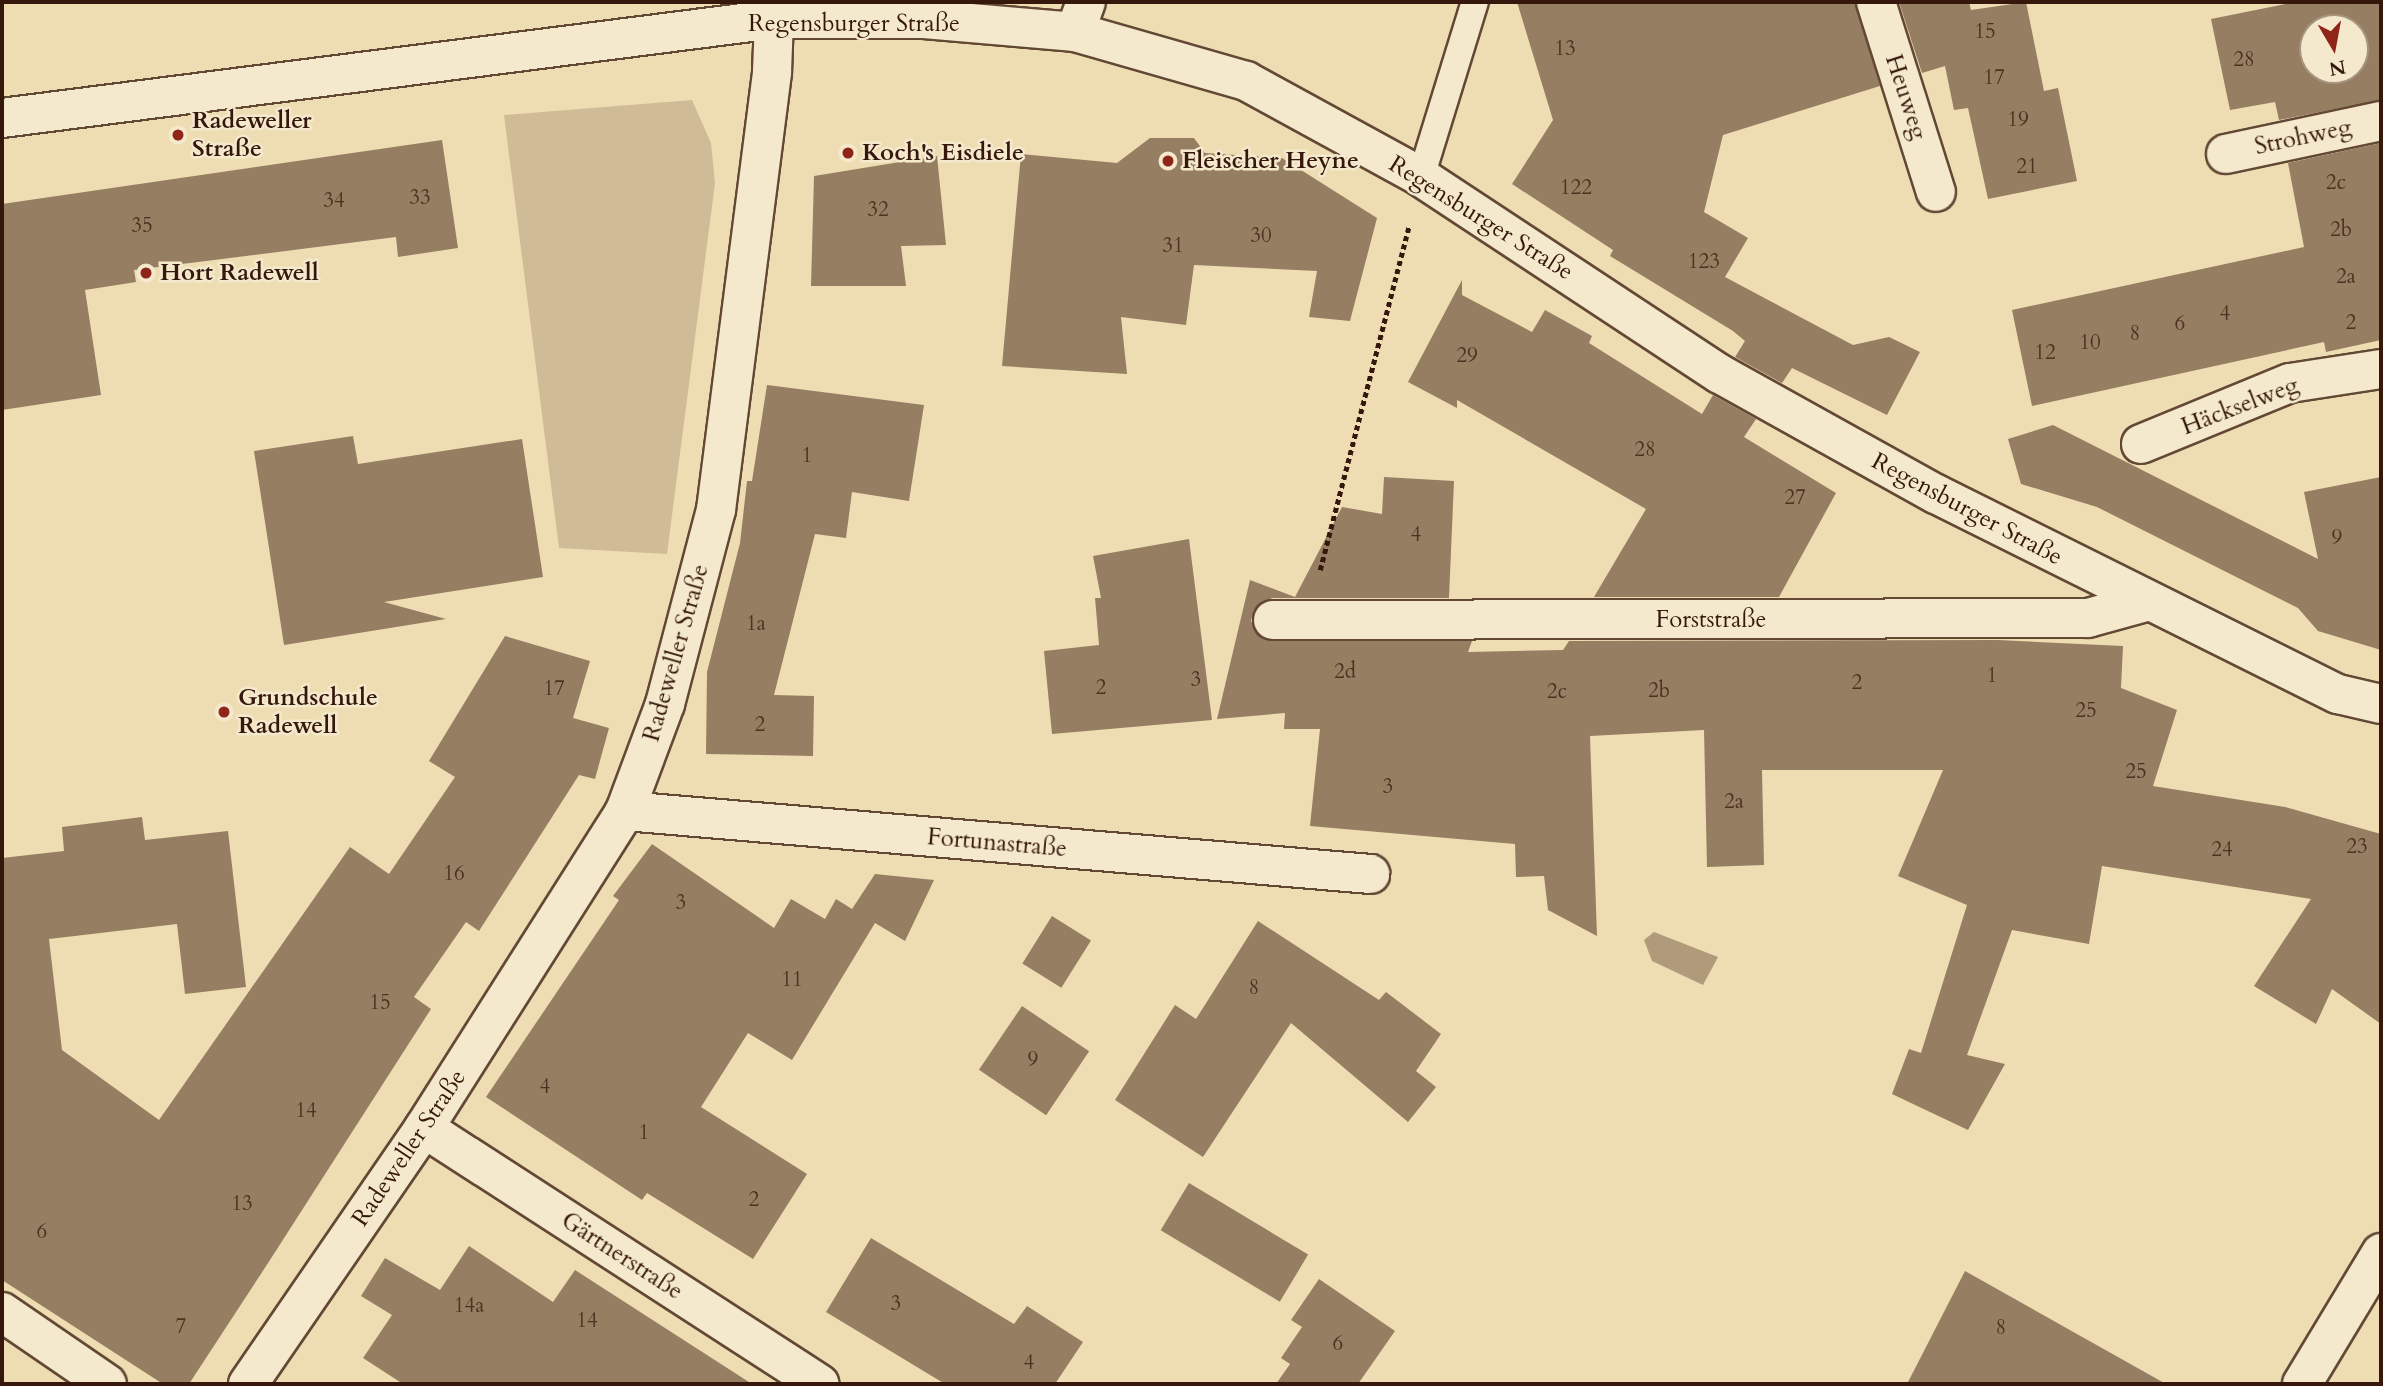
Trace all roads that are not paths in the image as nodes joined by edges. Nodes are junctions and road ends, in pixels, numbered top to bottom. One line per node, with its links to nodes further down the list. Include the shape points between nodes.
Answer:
1 (1475, 2): 9 (lane)
2 (1876, 2): 10 (street, Heuweg)
3 (711, 14): 5 (street, Regensburger Straße); 6 (street, Regensburger Straße)
4 (1080, 17): 5 (street, Regensburger Straße); 9 (street, Regensburger Straße, via 1246,80)
5 (774, 19): 16 (street, Radeweller Straße, via 772,72 716,510 666,704)
6 (2, 118)
7 (2381, 121): 8 (street, Strohweg)
8 (2226, 154)
9 (1421, 177): 13 (street, Regensburger Straße, via 1720,374 1936,494)
10 (1936, 192)
11 (2381, 369): 12 (street, Häckselweg, via 2290,383)
12 (2141, 444)
13 (2146, 602): 14 (street, Forststraße, via 2088,618); 15 (street, Regensburger Straße, via 2337,694)
14 (1290, 621)
15 (2381, 705)
16 (625, 811): 17 (street, Fortunastraße); 18 (street, Radeweller Straße)
17 (1370, 874)
18 (424, 1128): 23 (street, Radeweller Straße); 24 (street, Gärtnerstraße)
19 (2381, 1253): 25 (street)
20 (2, 1312): 21 (street)
21 (18, 1333): 22 (street)
22 (107, 1384)
23 (248, 1384)
24 (819, 1384)
25 (2302, 1384)

